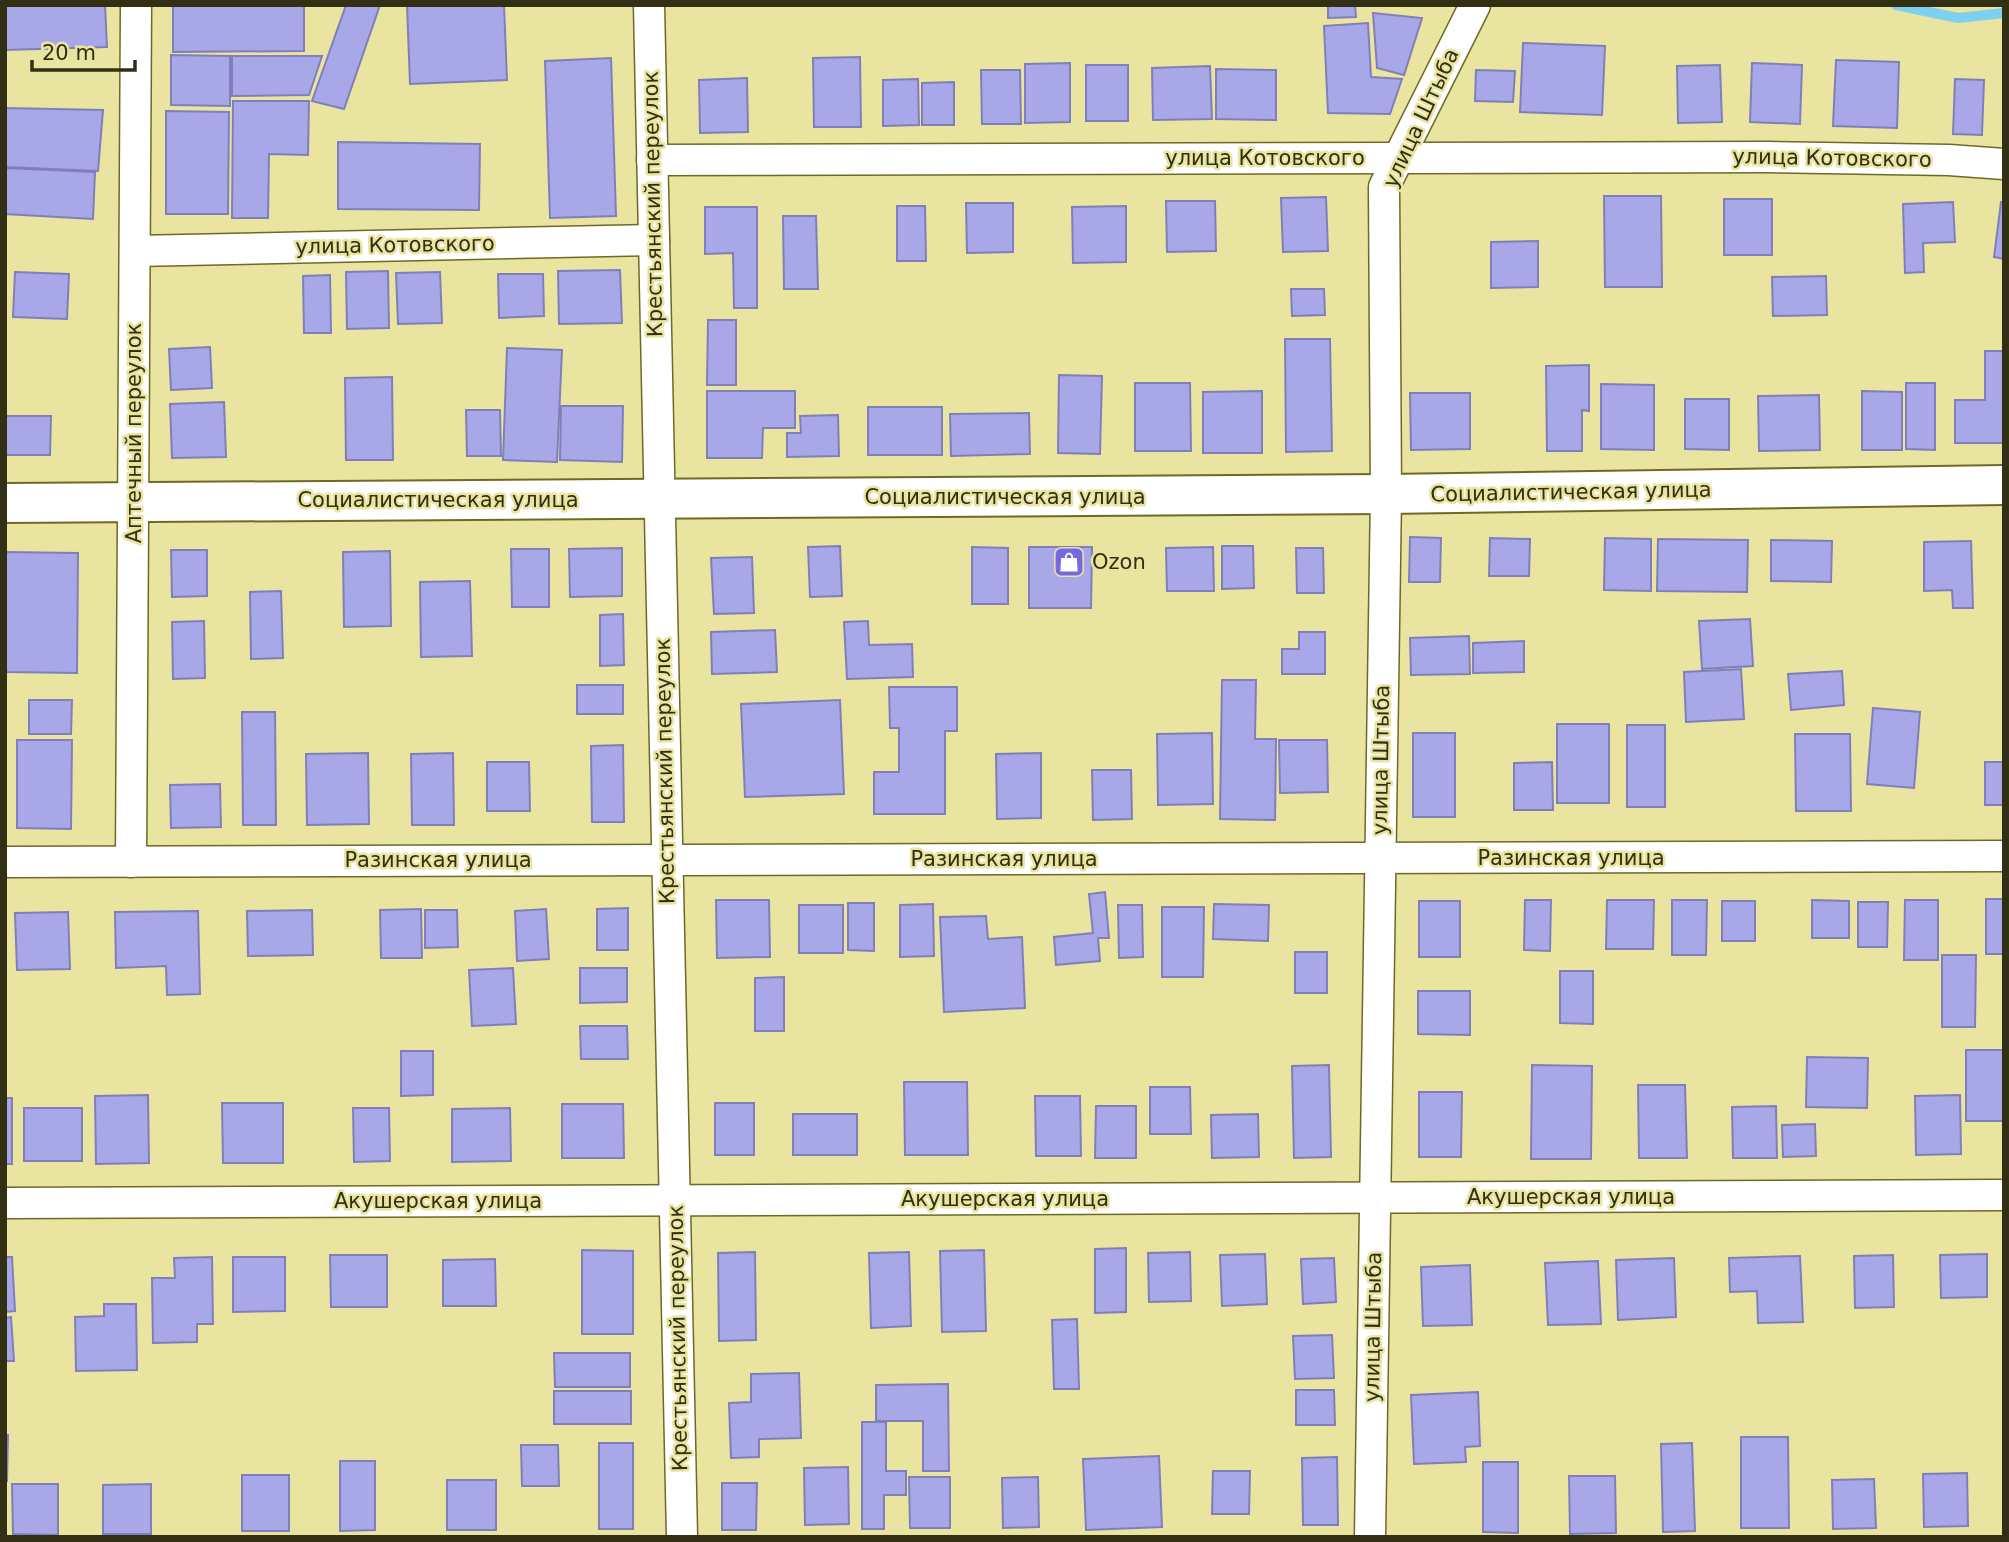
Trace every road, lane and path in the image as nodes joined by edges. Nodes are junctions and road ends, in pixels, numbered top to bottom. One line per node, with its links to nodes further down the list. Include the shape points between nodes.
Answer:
1 (136, 5): 8 (street, Аптечный переулок)
2 (649, 5): 5 (street, Крестьянский переулок)
3 (1475, 5): 4 (street, улица Штыба)
4 (1398, 158): 5 (street, улица Котовского); 6 (street, улица Котовского, via 1768,157); 10 (street, улица Штыба, via 1384,187)
5 (652, 160): 7 (street, Крестьянский переулок)
6 (2004, 164)
7 (654, 240): 8 (street, улица Котовского); 11 (street, Крестьянский переулок)
8 (135, 251): 12 (street, Аптечный переулок)
9 (2004, 485): 10 (street, Социалистическая улица)
10 (1386, 495): 11 (street, Социалистическая улица); 15 (street, улица Штыба)
11 (660, 499): 12 (street, Социалистическая улица); 16 (street, Крестьянский переулок)
12 (134, 502): 13 (street, Социалистическая улица); 18 (street, Аптечный переулок)
13 (5, 503)
14 (2004, 856): 15 (street, Разинская улица)
15 (1379, 858): 16 (street, Разинская улица); 20 (street, улица Штыба)
16 (667, 860): 18 (street, Разинская улица); 21 (street, Крестьянский переулок)
17 (5, 862): 18 (street, Разинская улица)
18 (131, 862)
19 (2004, 1195): 20 (street, Акушерская улица)
20 (1374, 1198): 21 (street, Акушерская улица); 24 (street, улица Штыба)
21 (675, 1200): 22 (street, Акушерская улица); 23 (street, Крестьянский переулок)
22 (5, 1203)
23 (682, 1537)
24 (1370, 1537)

